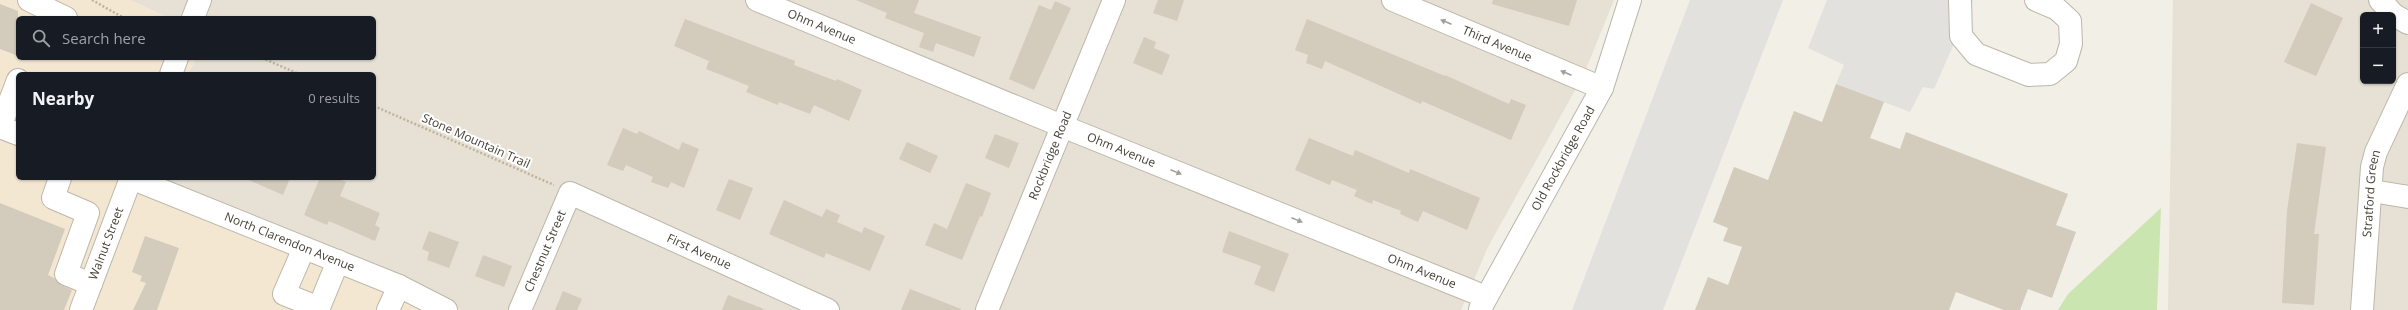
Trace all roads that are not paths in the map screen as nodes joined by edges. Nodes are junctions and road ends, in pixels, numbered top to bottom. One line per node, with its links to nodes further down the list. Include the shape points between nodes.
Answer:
1 (29, 0): 10 (street)
2 (200, 0): 11 (street)
3 (757, 0): 18 (street, Ohm Avenue)
4 (1114, 0): 18 (street, Rockbridge Road)
5 (1393, 0): 17 (street, Third Avenue, one-way to 5)
6 (1630, 0): 17 (street, Old Rockbridge Road)
7 (1960, 0): 8 (street, via 1960,36 1976,54 2029,75 2050,74 2066,61 2071,44 2070,21 2057,9)
8 (2036, 0)
9 (2380, 0): 12 (street, via 2394,15)
10 (62, 16)
11 (194, 16)
12 (2408, 23)
13 (176, 60): 14 (street)
14 (172, 72)
15 (2408, 84): 24 (street, Stratford Green, via 2376,152 2372,167)
16 (16, 85): 19 (street)
17 (1602, 88): 31 (street, Old Rockbridge Road)
18 (1062, 126): 31 (street, Ohm Avenue, one-way to 31); 38 (street, Rockbridge Road)
19 (0, 127): 20 (street)
20 (16, 133)
21 (59, 180): 29 (street, via 53,198 88,213 66,274)
22 (130, 180): 29 (street, Walnut Street)
23 (136, 180): 27 (street, North Clarendon Avenue)
24 (2372, 191): 26 (street); 39 (street, Stratford Green)
25 (570, 193): 36 (street, Chestnut Street); 37 (street, First Avenue)
26 (2408, 197)
27 (304, 248): 28 (street, North Clarendon Avenue); 32 (street, via 284,294)
28 (338, 261): 30 (street, North Clarendon Avenue); 32 (street)
29 (91, 284): 33 (street, Walnut Street)
30 (399, 286): 34 (street); 35 (street, North Clarendon Avenue)
31 (1483, 303)
32 (318, 309)
33 (81, 310)
34 (388, 310)
35 (446, 310)
36 (520, 310)
37 (828, 310)
38 (987, 310)
39 (2362, 310)

